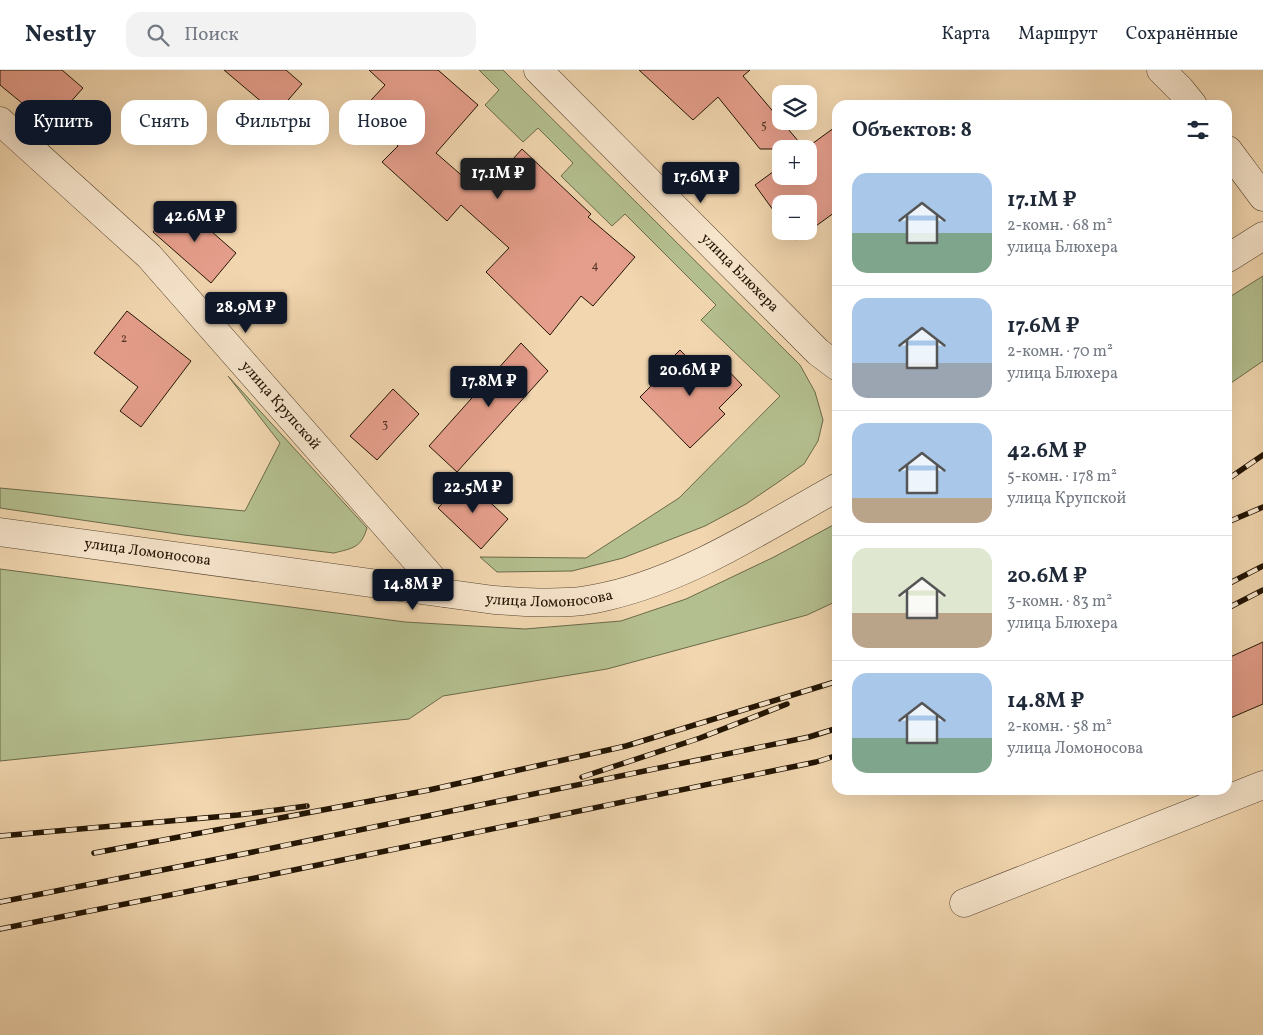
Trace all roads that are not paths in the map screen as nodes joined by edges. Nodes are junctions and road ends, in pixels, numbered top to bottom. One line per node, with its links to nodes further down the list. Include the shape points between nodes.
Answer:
1 (538, 70): 9 (street, улица Блюхера)
2 (1161, 70): 3 (street)
3 (1189, 100)
4 (0, 121): 14 (street, улица Крупской, via 149,256)
5 (1232, 155): 6 (street)
6 (1263, 197)
7 (1263, 236): 8 (street)
8 (1232, 255)
9 (832, 363)
10 (832, 479): 12 (street)
11 (832, 490): 12 (street, улица Ломоносова)
12 (800, 508): 14 (street, улица Ломоносова, via 710,557 626,592 583,601 541,603)
13 (0, 532): 14 (street, улица Ломоносова)
14 (445, 593)
15 (1263, 785): 16 (street)
16 (964, 903)

